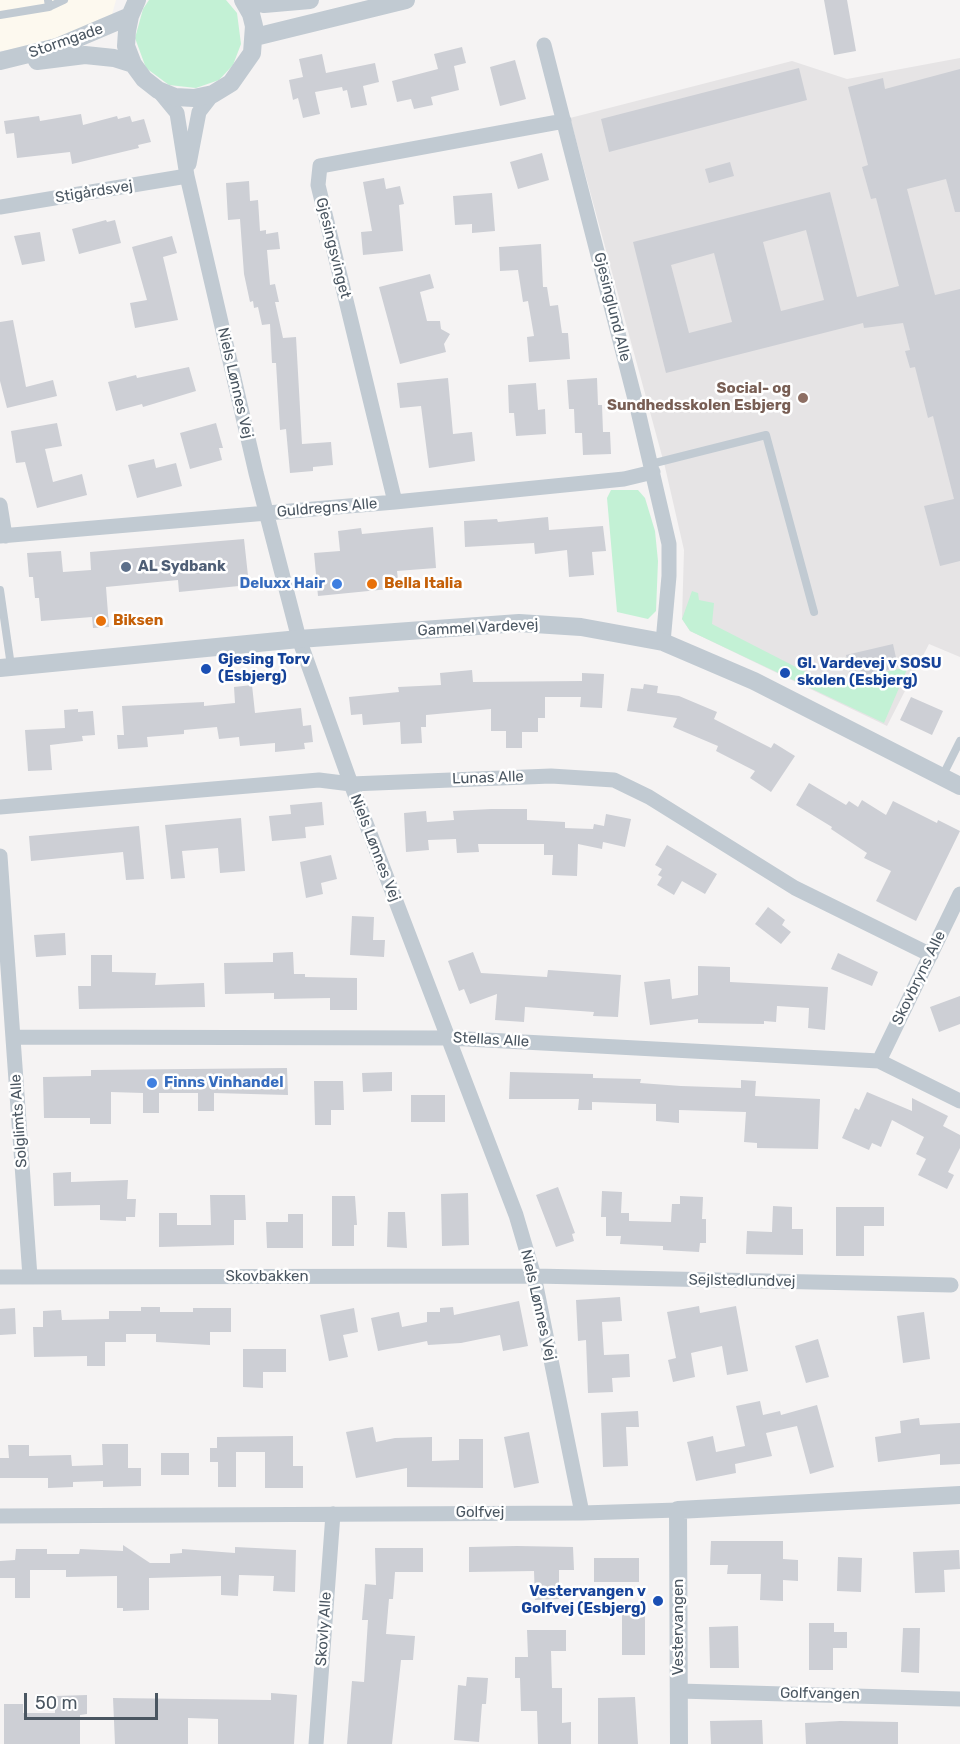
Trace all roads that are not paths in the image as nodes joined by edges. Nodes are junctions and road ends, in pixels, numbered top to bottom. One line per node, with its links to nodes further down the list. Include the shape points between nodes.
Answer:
1 (64, 0): 6 (lane)
2 (243, 0): 9 (street)
3 (248, 0): 4 (street, via 264,4)
4 (310, 0)
5 (406, 0): 9 (street)
6 (49, 4): 8 (lane)
7 (133, 4): 11 (street, Stormgade, via 57,46); 12 (street, via 126,46)
8 (0, 15)
9 (255, 37): 15 (street, via 244,68 231,83)
10 (544, 45): 16 (street, Gjesinglund Alle)
11 (0, 61)
12 (134, 64): 13 (street, Stormgade, via 85,55); 14 (street)
13 (0, 66)
14 (158, 90): 15 (street, via 194,99); 17 (street, Niels Lønnes Vej, via 177,113)
15 (213, 94): 17 (street, Niels Lønnes Vej, via 199,112)
16 (564, 121): 19 (street, Gjesinglund Alle); 20 (street, Gjesingsvinget, via 320,166 318,186)
17 (187, 176): 18 (street, Stigårdsvej); 22 (street, Niels Lønnes Vej)
18 (0, 207)
19 (652, 468): 20 (street, Guldregns Alle, via 624,479); 25 (lane, via 766,435); 27 (street, Gjesinglund Alle, via 669,544)
20 (395, 502): 22 (street, Guldregns Alle)
21 (0, 505): 23 (street)
22 (266, 513): 23 (street, Guldregns Alle); 26 (street, Niels Lønnes Vej)
23 (3, 536)
24 (0, 590): 28 (lane)
25 (814, 612)
26 (299, 639): 27 (street, Gammel Vardevej, via 519,622 581,627); 28 (street, Gammel Vardevej); 31 (street, Niels Lønnes Vej)
27 (663, 642): 30 (street, Gammel Vardevej, via 754,681)
28 (6, 668)
29 (960, 741): 30 (lane)
30 (942, 777): 32 (street, Gammel Vardevej)
31 (351, 784): 33 (street, Lunas Alle, via 319,780); 36 (street, Lunas Alle, via 551,776 614,780 649,797 795,888); 38 (street, Niels Lønnes Vej)
32 (960, 786)
33 (0, 807)
34 (0, 856): 37 (street, Solglimts Alle)
35 (960, 894): 36 (street, Skovbryns Alle)
36 (931, 955): 39 (street, Skovbryns Alle)
37 (13, 1037): 38 (street, Stellas Alle); 42 (street, Solglimts Alle)
38 (449, 1038): 39 (street, Stellas Alle); 41 (street, Niels Lønnes Vej, via 516,1215)
39 (879, 1061): 40 (street, Stellas Alle)
40 (960, 1101)
41 (534, 1276): 42 (street, Skovbakken); 44 (street, Sejlstedlundvej); 47 (street, Niels Lønnes Vej)
42 (30, 1277): 43 (street, Skovbakken)
43 (0, 1278)
44 (951, 1285)
45 (960, 1495): 46 (street, Golfvej)
46 (678, 1510): 47 (street, Golfvej); 50 (street, Vestervangen)
47 (582, 1513): 48 (street, Golfvej)
48 (333, 1514): 49 (street, Golfvej); 52 (street, Skovly Alle)
49 (0, 1516)
50 (679, 1691): 51 (street, Golfvangen); 53 (street, Vestervangen)
51 (960, 1699)
52 (316, 1744)
53 (679, 1744)

